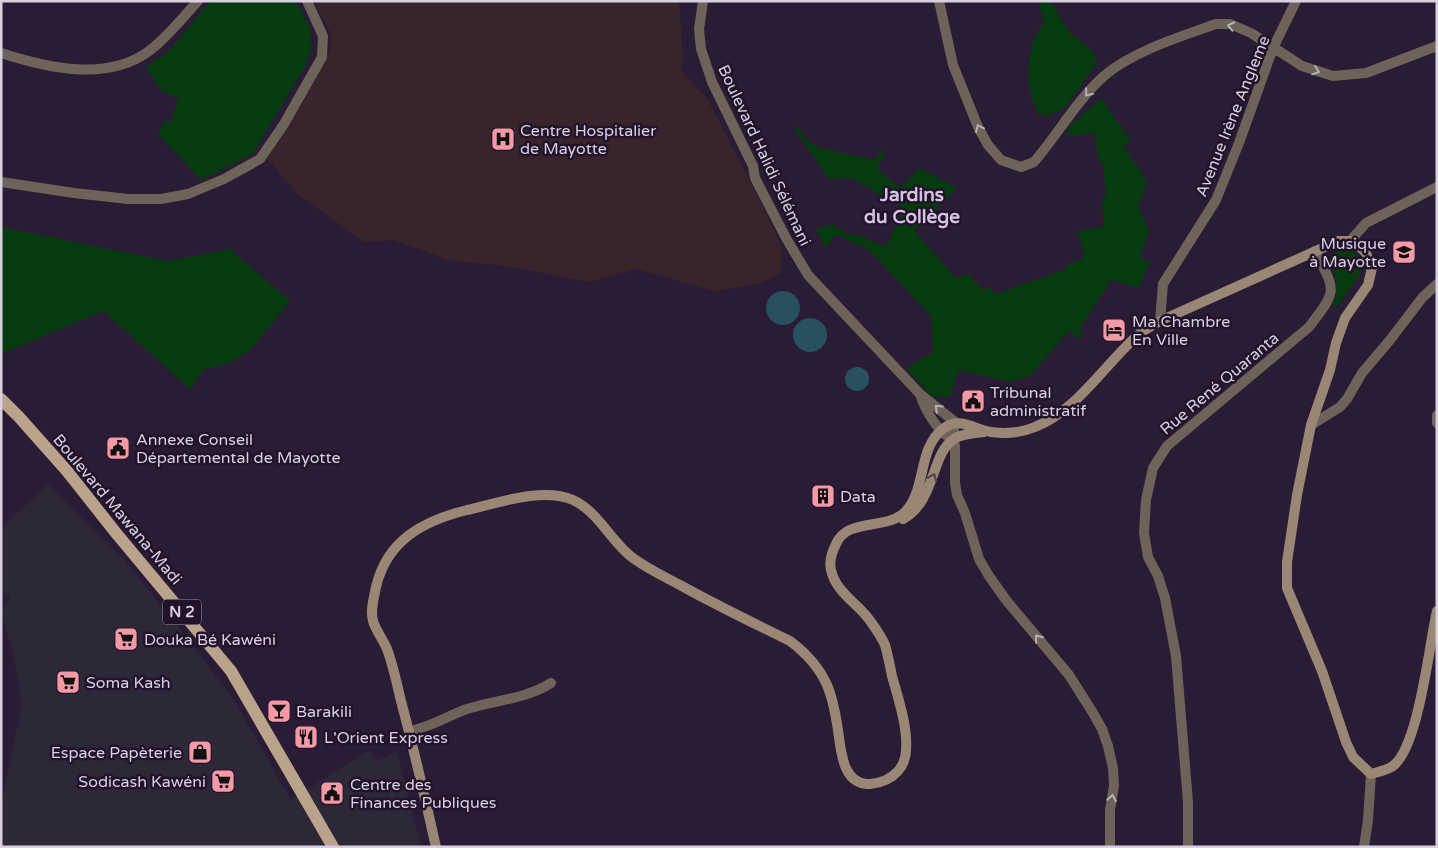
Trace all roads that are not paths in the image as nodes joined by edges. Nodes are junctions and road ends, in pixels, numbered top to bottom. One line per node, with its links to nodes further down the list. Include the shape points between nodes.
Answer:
1 (198, 1): 8 (street, via 149,51 119,66 87,70 65,68)
2 (307, 1): 9 (street, via 323,36 322,57 260,159 188,194 162,199 74,194)
3 (703, 1): 15 (street, Boulevard Halidi Sélémani, via 699,28 707,70 786,238 808,275)
4 (939, 1): 7 (street, one-way to 4, via 1230,24 1216,24 1136,56 1105,75 1034,162 1021,168 1001,160 978,126 953,65)
5 (1296, 1): 7 (street, Avenue Irène Angleme)
6 (1437, 46): 7 (street, one-way to 6, via 1302,66 1333,76 1366,73)
7 (1273, 48): 14 (street, Avenue Irène Angleme, via 1216,200 1163,284)
8 (1, 54)
9 (1, 182)
10 (1437, 187): 11 (street, via 1366,223)
11 (1350, 241): 12 (main road, via 1338,241); 20 (main road, via 1366,253 1372,268 1368,285 1345,318)
12 (1315, 251): 14 (main road); 32 (street, Rue René Quaranta, via 1332,283 1327,303 1310,326 1167,446 1153,468 1146,500 1144,533 1148,557 1165,598 1176,656 1188,802)
13 (1437, 284): 20 (street, via 1362,373 1340,407)
14 (1160, 321): 22 (main road, via 1138,335 1066,408 1047,422 1015,433)
15 (920, 394): 18 (street, Boulevard Halidi Sélémani, one-way to 15); 21 (street, Boulevard Halidi Sélémani, via 923,406)
16 (1, 400): 29 (main road, Boulevard Mawana-Madi / N 2, via 67,471 231,671)
17 (1437, 415): 19 (street)
18 (955, 422): 21 (main road); 22 (main road); 23 (street)
19 (1437, 423)
20 (1311, 425): 28 (main road, via 1287,562 1287,588 1322,671 1346,742 1353,757)
21 (940, 432): 23 (street); 24 (main road, via 927,453 913,500 904,513)
22 (987, 432): 23 (main road)
23 (953, 439): 24 (main road, one-way to 23, via 904,519 918,508 944,450); 31 (street, one-way to 23, via 1114,786 1108,746 1093,712 1069,675 1006,600 979,559 957,494)
24 (890, 520): 27 (main road, via 847,531 837,541 830,560 830,569 842,592 866,616 885,645 906,742 904,762 885,781 859,782 846,768 827,686 814,663 800,648 645,566 626,552 583,506 557,496 521,498 439,518 412,532 384,562 372,603 373,621 387,649)
25 (1437, 611): 28 (main road, via 1410,737 1403,754 1393,766)
26 (551, 683): 27 (street, via 537,692 469,709)
27 (409, 731): 30 (main road)
28 (1371, 774): 33 (street)
29 (333, 847)
30 (436, 847)
31 (1110, 847)
32 (1188, 847)
33 (1364, 847)

